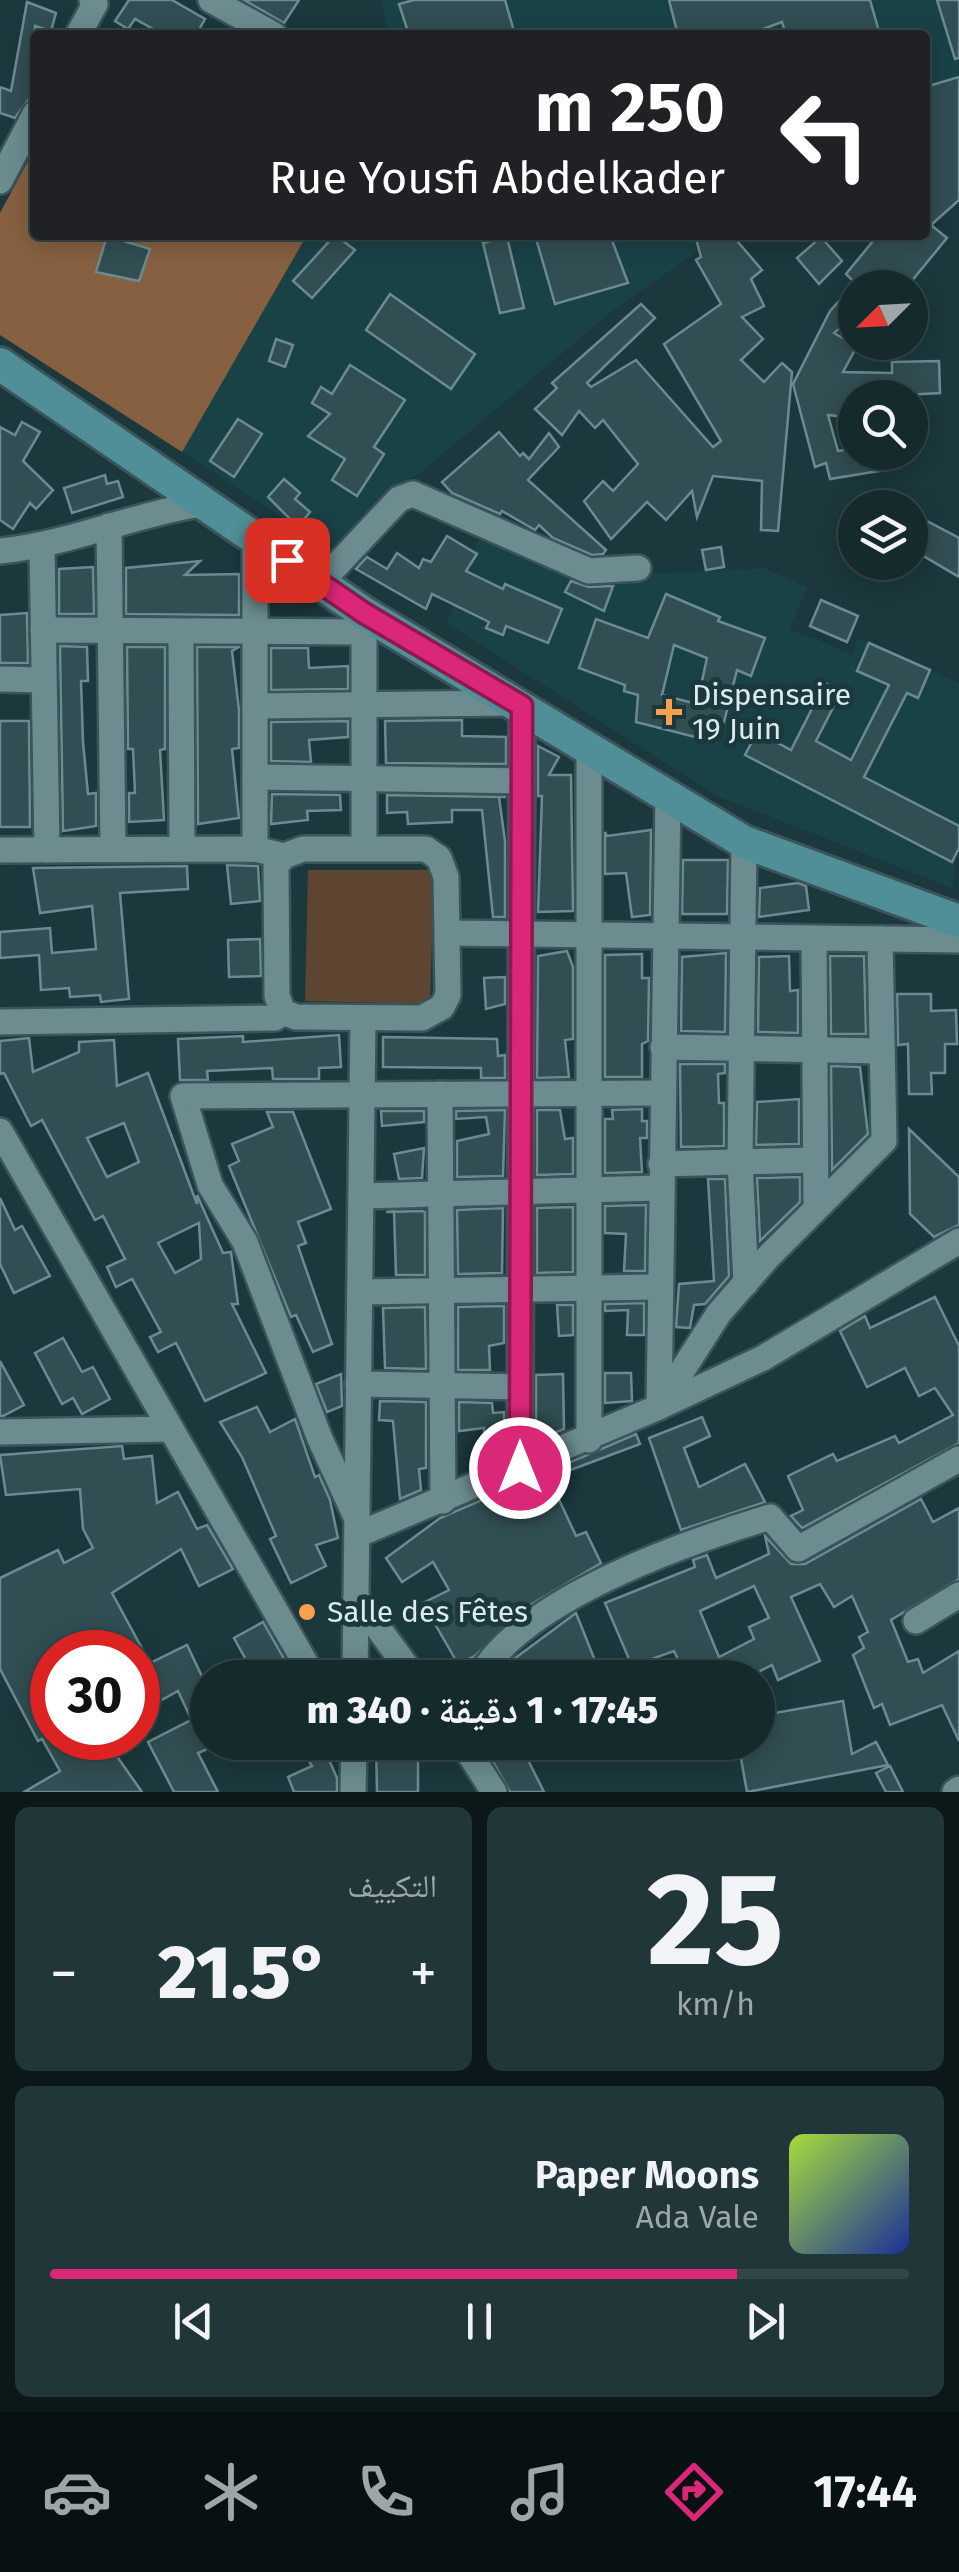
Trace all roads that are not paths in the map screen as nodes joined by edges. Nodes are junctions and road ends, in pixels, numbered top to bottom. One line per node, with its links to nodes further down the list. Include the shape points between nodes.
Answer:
1 (211, 0): 4 (street)
2 (95, 1): 3 (street)
3 (80, 30)
4 (265, 30)
5 (19, 126): 6 (street)
6 (0, 181)
7 (4, 371): 8 (main road)
8 (200, 504): 9 (street); 10 (main road)
9 (109, 526): 11 (street); 17 (street)
10 (254, 537): 14 (main road); 19 (street)
11 (42, 547): 12 (street); 16 (street)
12 (0, 552)
13 (638, 568): 14 (street, via 589,571 414,494 399,499)
14 (319, 584): 15 (main road)
15 (364, 623): 19 (street); 22 (main road); 24 (street)
16 (43, 630): 17 (street); 21 (street)
17 (113, 632): 18 (street); 32 (street)
18 (181, 632): 19 (street); 33 (street)
19 (255, 632): 23 (street)
20 (0, 679): 21 (street)
21 (43, 680): 36 (street)
22 (519, 704): 24 (street); 25 (main road); 28 (street)
23 (255, 706): 24 (street); 26 (street)
24 (364, 706): 27 (street)
25 (590, 747): 29 (main road); 41 (street)
26 (255, 776): 27 (street); 34 (street)
27 (364, 778): 28 (street); 31 (street)
28 (522, 781): 40 (street)
29 (668, 795): 30 (main road); 42 (street)
30 (744, 842): 38 (main road); 43 (street)
31 (364, 848): 37 (street, via 302,849); 39 (street, via 426,849 438,858 446,877)
32 (113, 849): 33 (street); 36 (street)
33 (182, 849): 34 (street)
34 (255, 849): 37 (street)
35 (0, 850): 36 (street)
36 (46, 850)
37 (284, 856): 46 (street, via 276,866 276,996)
38 (958, 918): 45 (street)
39 (448, 933): 40 (street); 47 (street, via 448,996 442,1007 422,1018)
40 (521, 934): 41 (street); 57 (street)
41 (589, 935): 42 (street); 53 (street)
42 (665, 936): 43 (street); 49 (street)
43 (741, 937): 44 (street); 50 (street)
44 (814, 938): 45 (street); 51 (street)
45 (880, 939): 52 (street)
46 (282, 1012): 47 (street); 48 (street, via 274,1018)
47 (363, 1018): 55 (street)
48 (0, 1022)
49 (663, 1047): 50 (street); 54 (street)
50 (741, 1049): 51 (street); 60 (street)
51 (815, 1051): 52 (street); 59 (street)
52 (880, 1051): 66 (street, via 884,1141)
53 (589, 1093): 54 (street); 57 (street); 62 (street)
54 (662, 1093): 61 (street)
55 (362, 1094): 56 (street); 65 (street); 84 (street, via 182,1096 210,1185 245,1242)
56 (440, 1094): 57 (street); 64 (street)
57 (521, 1094): 63 (street)
58 (0, 1131): 78 (street)
59 (816, 1160): 60 (street); 66 (street)
60 (740, 1162): 61 (street); 68 (street)
61 (660, 1176): 62 (street); 69 (street)
62 (589, 1190): 63 (street); 70 (street)
63 (521, 1191): 64 (street); 71 (street)
64 (441, 1194): 65 (street); 72 (street)
65 (361, 1196): 73 (street)
66 (816, 1208): 68 (street)
67 (959, 1241): 77 (street, via 763,1358)
68 (746, 1283): 77 (street)
69 (658, 1287): 70 (street); 77 (street)
70 (589, 1288): 71 (street); 80 (street)
71 (521, 1289): 72 (street); 76 (street)
72 (442, 1291): 73 (street); 75 (street)
73 (360, 1292): 74 (street)
74 (358, 1384): 75 (street); 84 (street)
75 (443, 1386): 76 (street); 83 (street)
76 (520, 1387): 82 (street)
77 (658, 1407): 80 (street)
78 (171, 1429): 79 (street); 88 (street)
79 (0, 1432)
80 (589, 1440): 82 (street)
81 (959, 1458): 91 (street, via 798,1549 770,1517 697,1539 522,1628)
82 (520, 1468): 83 (street)
83 (444, 1501): 84 (street)
84 (357, 1527): 86 (street)
85 (959, 1595): 87 (street)
86 (356, 1598): 89 (street); 90 (street)
87 (916, 1620)
88 (304, 1660)
89 (355, 1660)
90 (402, 1660)
91 (489, 1660)
92 (353, 1760): 94 (street)
93 (474, 1760): 95 (street)
94 (353, 1792)
95 (494, 1792)

